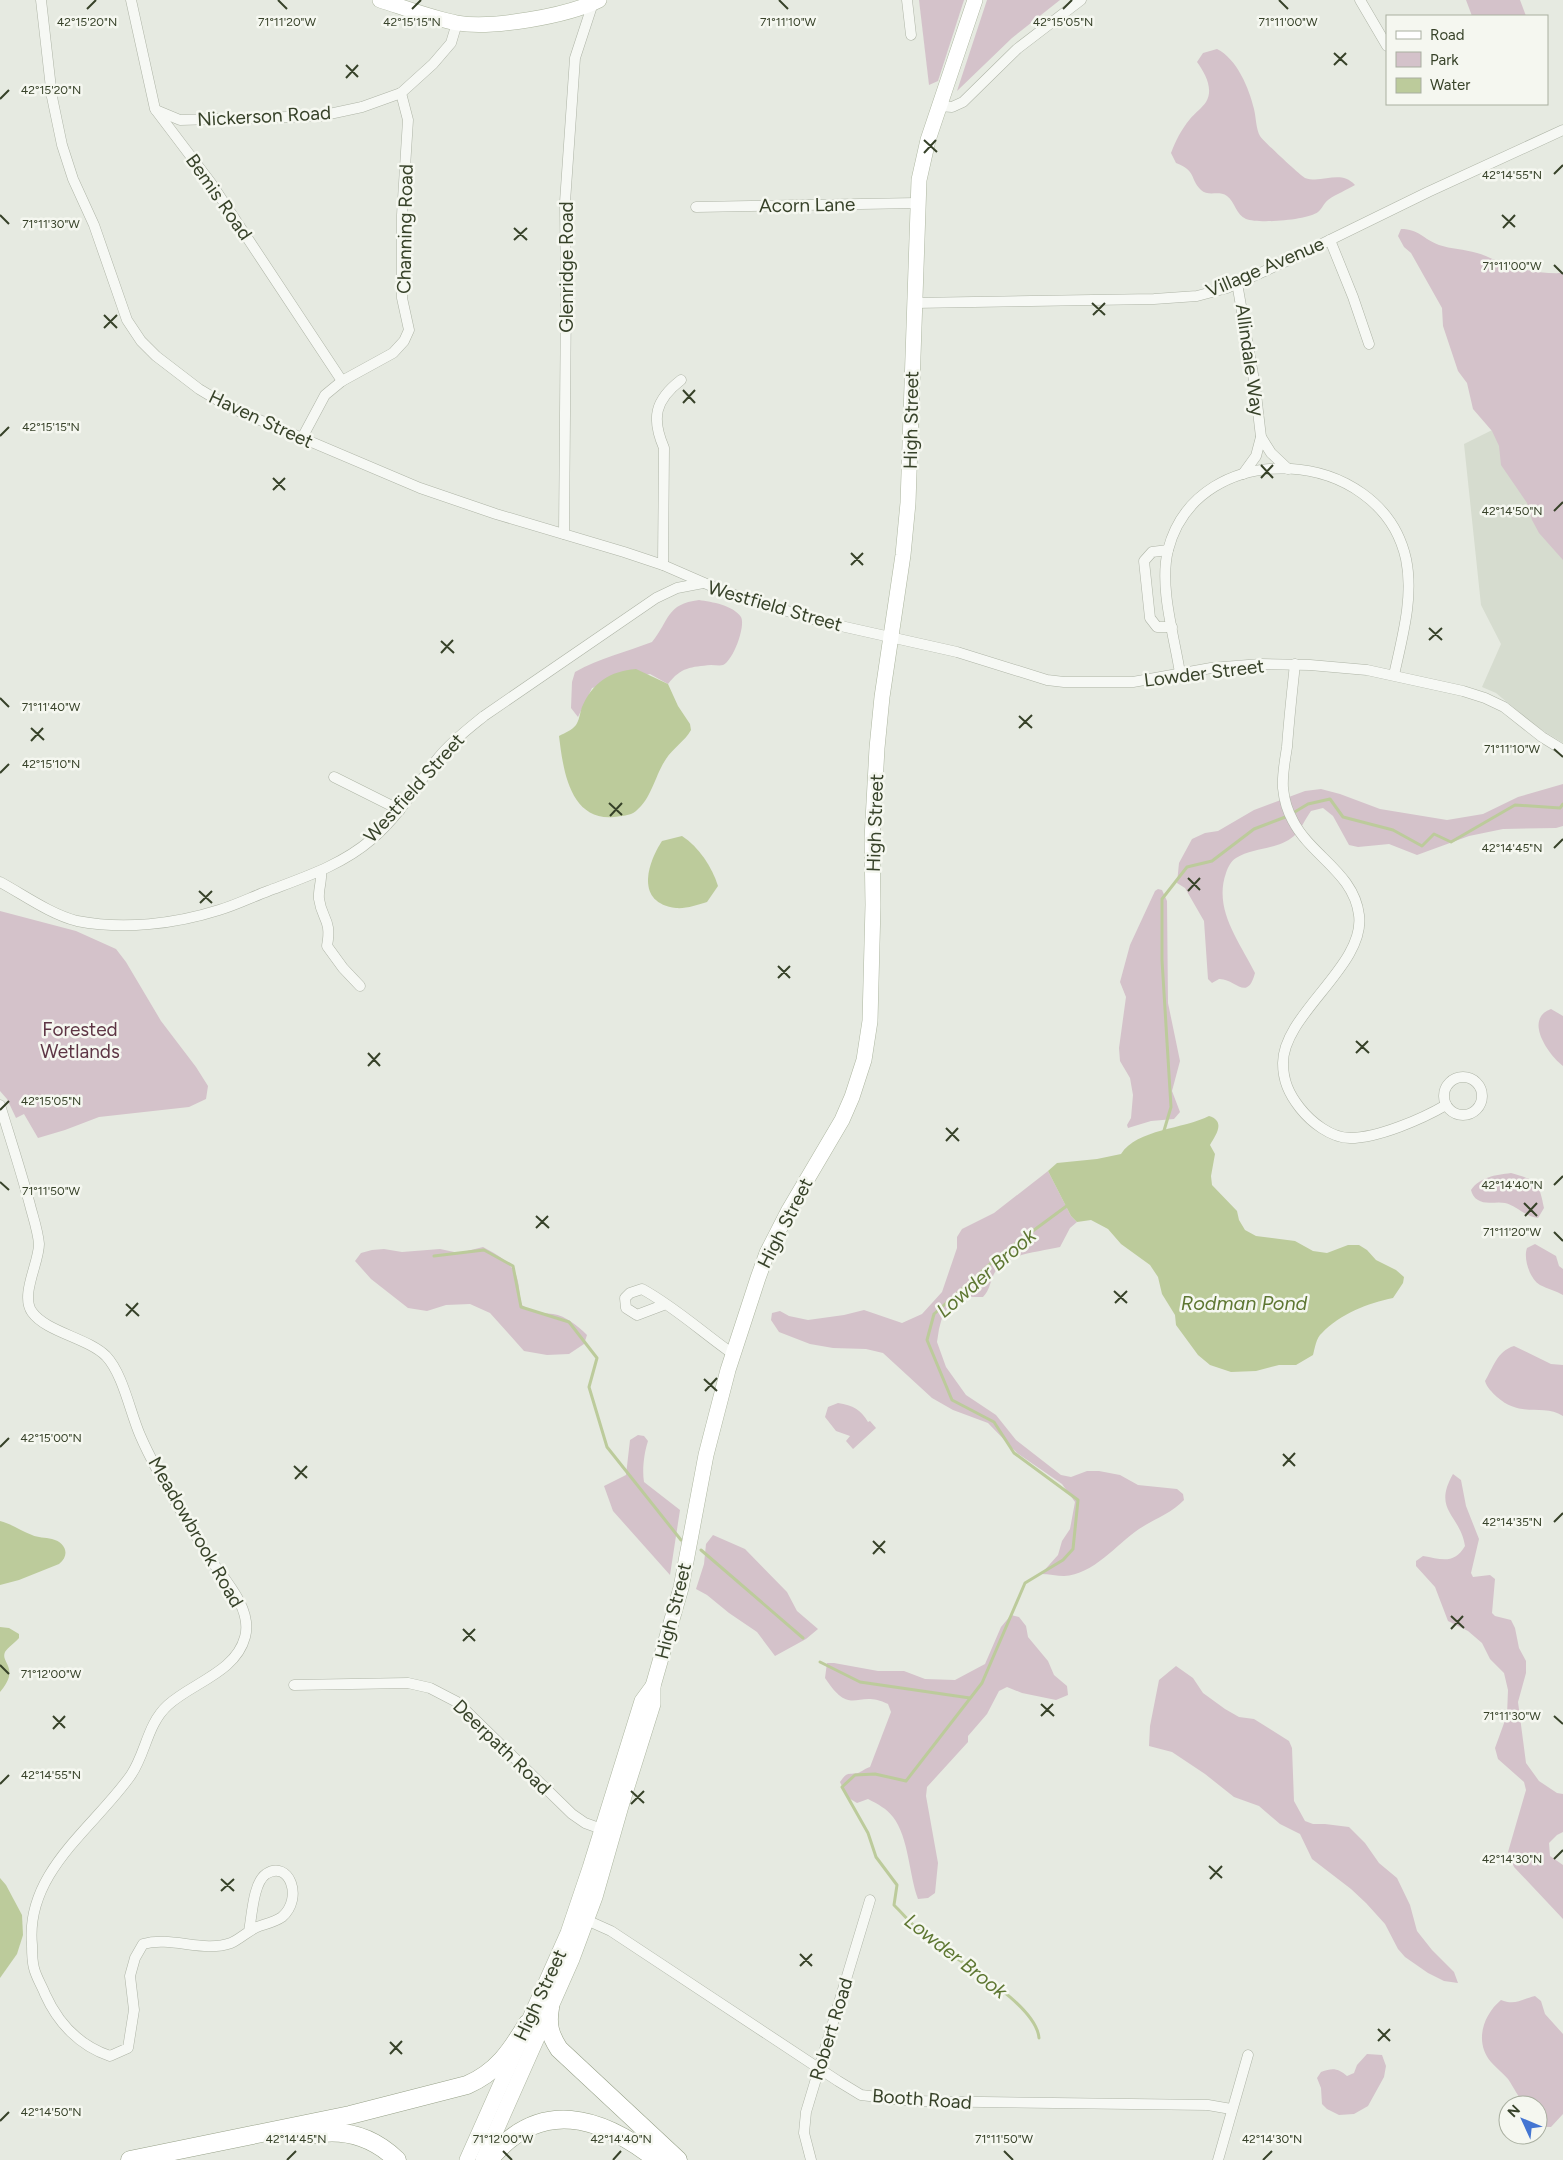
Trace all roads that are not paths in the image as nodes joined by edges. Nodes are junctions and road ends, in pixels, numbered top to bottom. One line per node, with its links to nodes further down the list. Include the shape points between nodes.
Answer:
1 (41, 0): 25 (street, Haven Street, via 52,97 62,145 132,330 156,356 198,389 229,407)
2 (131, 0): 14 (street, Bemis Road)
3 (380, 0): 9 (main road)
4 (907, 0): 10 (street)
5 (975, 0): 13 (main road, High Street)
6 (1081, 0): 13 (street, via 1017,49 963,102 952,107)
7 (1360, 0): 11 (street)
8 (596, 2): 9 (main road, via 506,23); 28 (street, Glenridge Road, via 575,58 565,202)
9 (457, 23): 12 (street, via 451,44)
10 (911, 34)
11 (1386, 44)
12 (401, 93): 14 (street, Nickerson Road, via 362,107 320,116 180,120); 22 (street, Channing Road, via 408,120 402,216 402,298 409,330 404,342 393,353)
13 (940, 106): 16 (main road, High Street, via 921,165)
14 (155, 110): 22 (street, Bemis Road, via 211,183)
15 (1563, 130): 18 (street, Village Avenue)
16 (917, 203): 17 (street, Acorn Lane); 20 (main road, High Street)
17 (696, 207)
18 (1330, 240): 19 (street, Village Avenue); 21 (street)
19 (1237, 283): 20 (street, Village Avenue, via 1212,292 1171,298); 24 (street, Allindale Way)
20 (914, 303): 33 (main road, High Street, via 908,502)
21 (1369, 344)
22 (342, 380): 25 (street, Channing Road, via 325,396)
23 (681, 380): 30 (street, via 666,391 658,408 657,432 664,448)
24 (1261, 437): 26 (street, Allindale Way, via 1270,453); 27 (street, Allindale Way, via 1256,456)
25 (302, 438): 28 (street, Haven Street, via 420,488)
26 (1288, 469): 27 (street); 36 (street, via 1325,474 1353,487 1381,510 1394,529 1406,560 1408,596)
27 (1243, 474): 29 (street, via 1220,482 1195,501 1176,528)
28 (564, 534): 30 (street, Haven Street)
29 (1168, 550): 32 (street, via 1165,579); 32 (street, via 1152,552 1144,561 1150,618 1157,626)
30 (663, 565): 31 (street, Haven Street)
31 (703, 583): 33 (street, Westfield Street, via 823,622); 39 (street, Westfield Street, via 677,588 656,598 484,716 440,756)
32 (1172, 627): 35 (street)
33 (891, 637): 35 (street, Lowder Street, via 1055,681 1133,682); 46 (main road, High Street, via 877,748 872,839 870,1021 864,1060 842,1120 767,1253)
34 (1295, 664): 35 (street, Lowder Street, via 1227,666); 36 (street, Lowder Street); 44 (street, via 1284,790 1290,814 1309,843 1350,887 1359,916 1359,931 1349,954 1287,1042 1283,1062 1286,1087 1309,1120 1349,1138 1403,1125)
35 (1180, 673)
36 (1394, 675): 37 (street, Lowder Street, via 1485,698 1504,707)
37 (1563, 750)
38 (334, 777): 39 (street)
39 (400, 810): 40 (street, Westfield Street, via 372,839)
40 (321, 872): 41 (street, Westfield Street, via 219,910 150,924 102,924 75,920 48,910); 42 (street, via 320,901 330,931 327,946)
41 (0, 882)
42 (360, 986)
43 (0, 1105): 51 (street, Meadowbrook Road, via 39,1245 28,1298 31,1311 106,1356 120,1381 140,1436 208,1556 239,1601 246,1622 245,1638 236,1655 169,1704 155,1720 132,1773 56,1866 34,1911 31,1933 34,1968 48,2000 64,2024 79,2041 110,2056 128,2048 134,2010 130,1976 143,1944 156,1940 212,1946 231,1943)
44 (1446, 1105)
45 (666, 1304): 46 (street)
46 (734, 1354): 48 (main road, High Street, via 706,1455 681,1588 653,1686 642,1701)
47 (294, 1684): 48 (street, Deerpath Road, via 408,1682 439,1692 465,1709 572,1814 585,1823)
48 (608, 1831): 50 (main road, High Street)
49 (870, 1900): 55 (street, Robert Road)
50 (581, 1917): 52 (main road, High Street); 53 (main road, High Street, via 560,1952); 55 (street, Booth Road, via 611,1931)
51 (249, 1931): 51 (street, Meadowbrook Road, via 260,1878 268,1872 280,1872 289,1878 294,1891 291,1907 280,1918)
52 (550, 2008): 61 (main road, High Street); 64 (highway, via 548,2027 559,2049)
53 (527, 2024): 57 (highway, via 499,2066 485,2077 462,2087 324,2121); 60 (main road, High Street)
54 (1248, 2055): 56 (street)
55 (819, 2069): 56 (street, Booth Road, via 861,2094 881,2098 1208,2105); 65 (street, Robert Road, via 806,2112 804,2133)
56 (1231, 2109): 66 (street)
57 (130, 2160)
58 (192, 2160): 59 (highway, via 330,2132 366,2138)
59 (397, 2160)
60 (467, 2160)
61 (483, 2160)
62 (489, 2160): 63 (highway, via 511,2137 526,2127 544,2121 570,2119 603,2128)
63 (657, 2160)
64 (678, 2160)
65 (811, 2160)
66 (1218, 2160)

